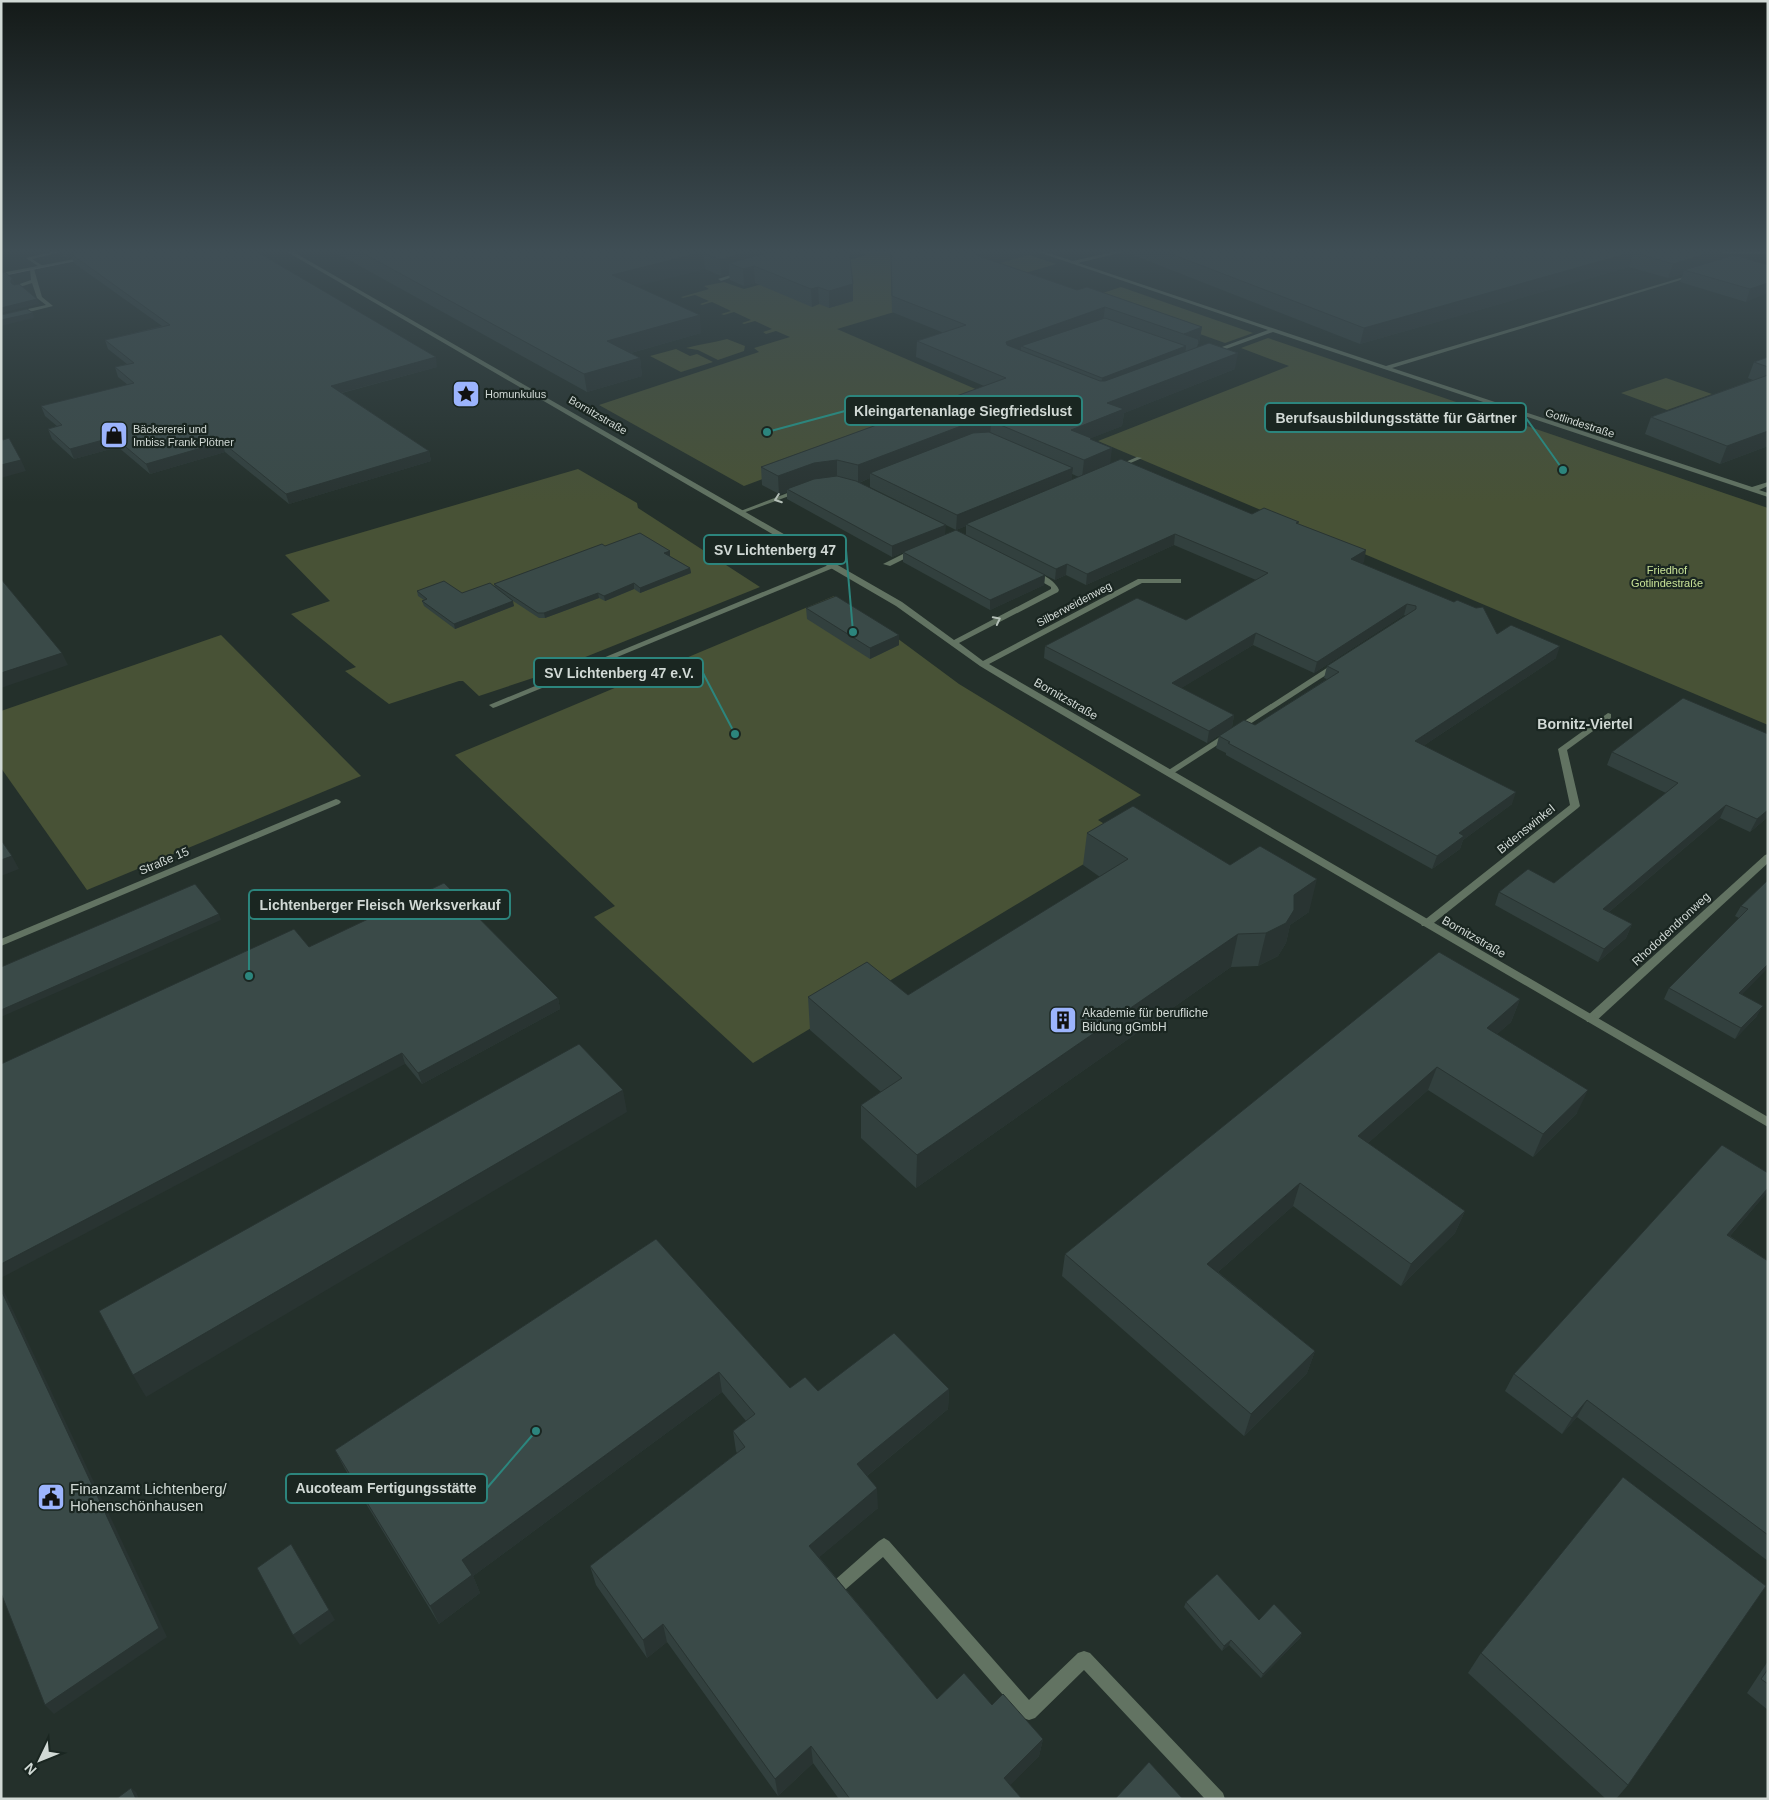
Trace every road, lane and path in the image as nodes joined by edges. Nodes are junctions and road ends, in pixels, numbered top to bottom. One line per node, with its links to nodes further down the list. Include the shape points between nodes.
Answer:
1 (432, 334): 13 (street, Bornitzstraße)
2 (1262, 334): 5 (street)
3 (1285, 334): 6 (street, Gotlindestraße)
4 (1496, 334): 6 (street)
5 (1204, 356)
6 (1385, 368): 11 (street, Gotlindestraße)
7 (1139, 458): 8 (street)
8 (1106, 472)
9 (1768, 484): 11 (street)
10 (807, 488): 13 (street, one-way to 13)
11 (1751, 490): 12 (street, Gotlindestraße)
12 (1768, 495)
13 (741, 512): 16 (street, Bornitzstraße)
14 (921, 549): 15 (street)
15 (887, 564)
16 (834, 566): 19 (street, Bornitzstraße, via 910,610); 22 (street)
17 (1025, 569): 19 (street, one-way to 17, via 1055,590 1049,581)
18 (1178, 581): 21 (street, Silberweidenweg, via 1141,581)
19 (954, 643): 21 (street, Bornitzstraße)
20 (1341, 662): 24 (street)
21 (983, 664): 24 (street, Bornitzstraße)
22 (493, 705)
23 (1608, 716): 27 (street, Bidenswinkel, via 1562,749 1575,806)
24 (1168, 773): 27 (street, Bornitzstraße)
25 (336, 802): 28 (street, Straße 15)
26 (1768, 857): 29 (street, Rhododendronweg)
27 (1426, 924): 29 (street, Bornitzstraße)
28 (1, 943)
29 (1591, 1020): 30 (street, Bornitzstraße)
30 (1768, 1123)
31 (841, 1584): 32 (street, via 884,1546 1029,1712 1084,1659)
32 (1218, 1799)

